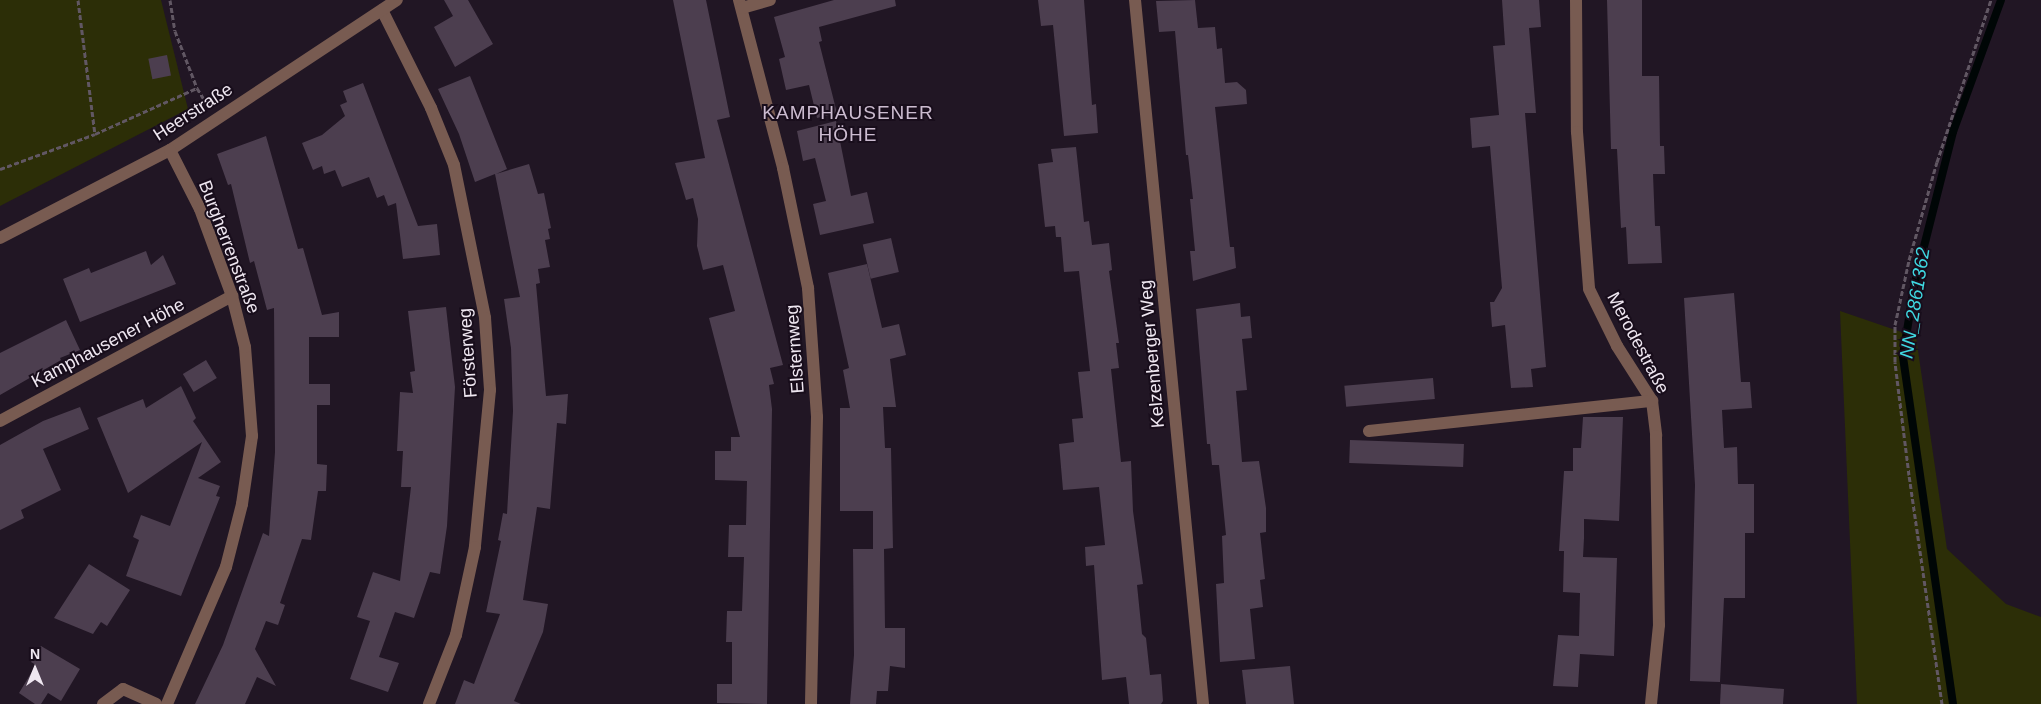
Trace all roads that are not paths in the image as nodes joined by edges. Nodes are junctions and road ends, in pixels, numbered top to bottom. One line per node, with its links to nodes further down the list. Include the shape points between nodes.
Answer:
1 (397, 0): 6 (street, Heerstraße)
2 (770, 0): 5 (street)
3 (1135, 0): 18 (street, Kelzenberger Weg)
4 (1576, 0): 10 (street, Merodestraße, via 1577,132 1589,289 1617,346)
5 (740, 4): 17 (street, Elsternweg, via 783,168 808,288 817,418)
6 (382, 10): 7 (street, Heerstraße); 16 (street, Försterweg, via 431,108 454,165 485,318 490,390 475,546 456,635)
7 (170, 150): 8 (street, Heerstraße); 9 (street, Burgherrenstraße, via 200,209)
8 (0, 238)
9 (232, 296): 11 (street, Kamphausener Höhe); 15 (street, Burgherrenstraße, via 245,347 252,436 242,504 226,567)
10 (1652, 402): 12 (street); 19 (street, Merodestraße, via 1656,436 1658,625)
11 (0, 421)
12 (1370, 431)
13 (103, 704): 14 (street, via 123,689)
14 (156, 704)
15 (167, 704)
16 (429, 704)
17 (811, 704)
18 (1203, 704)
19 (1651, 704)

